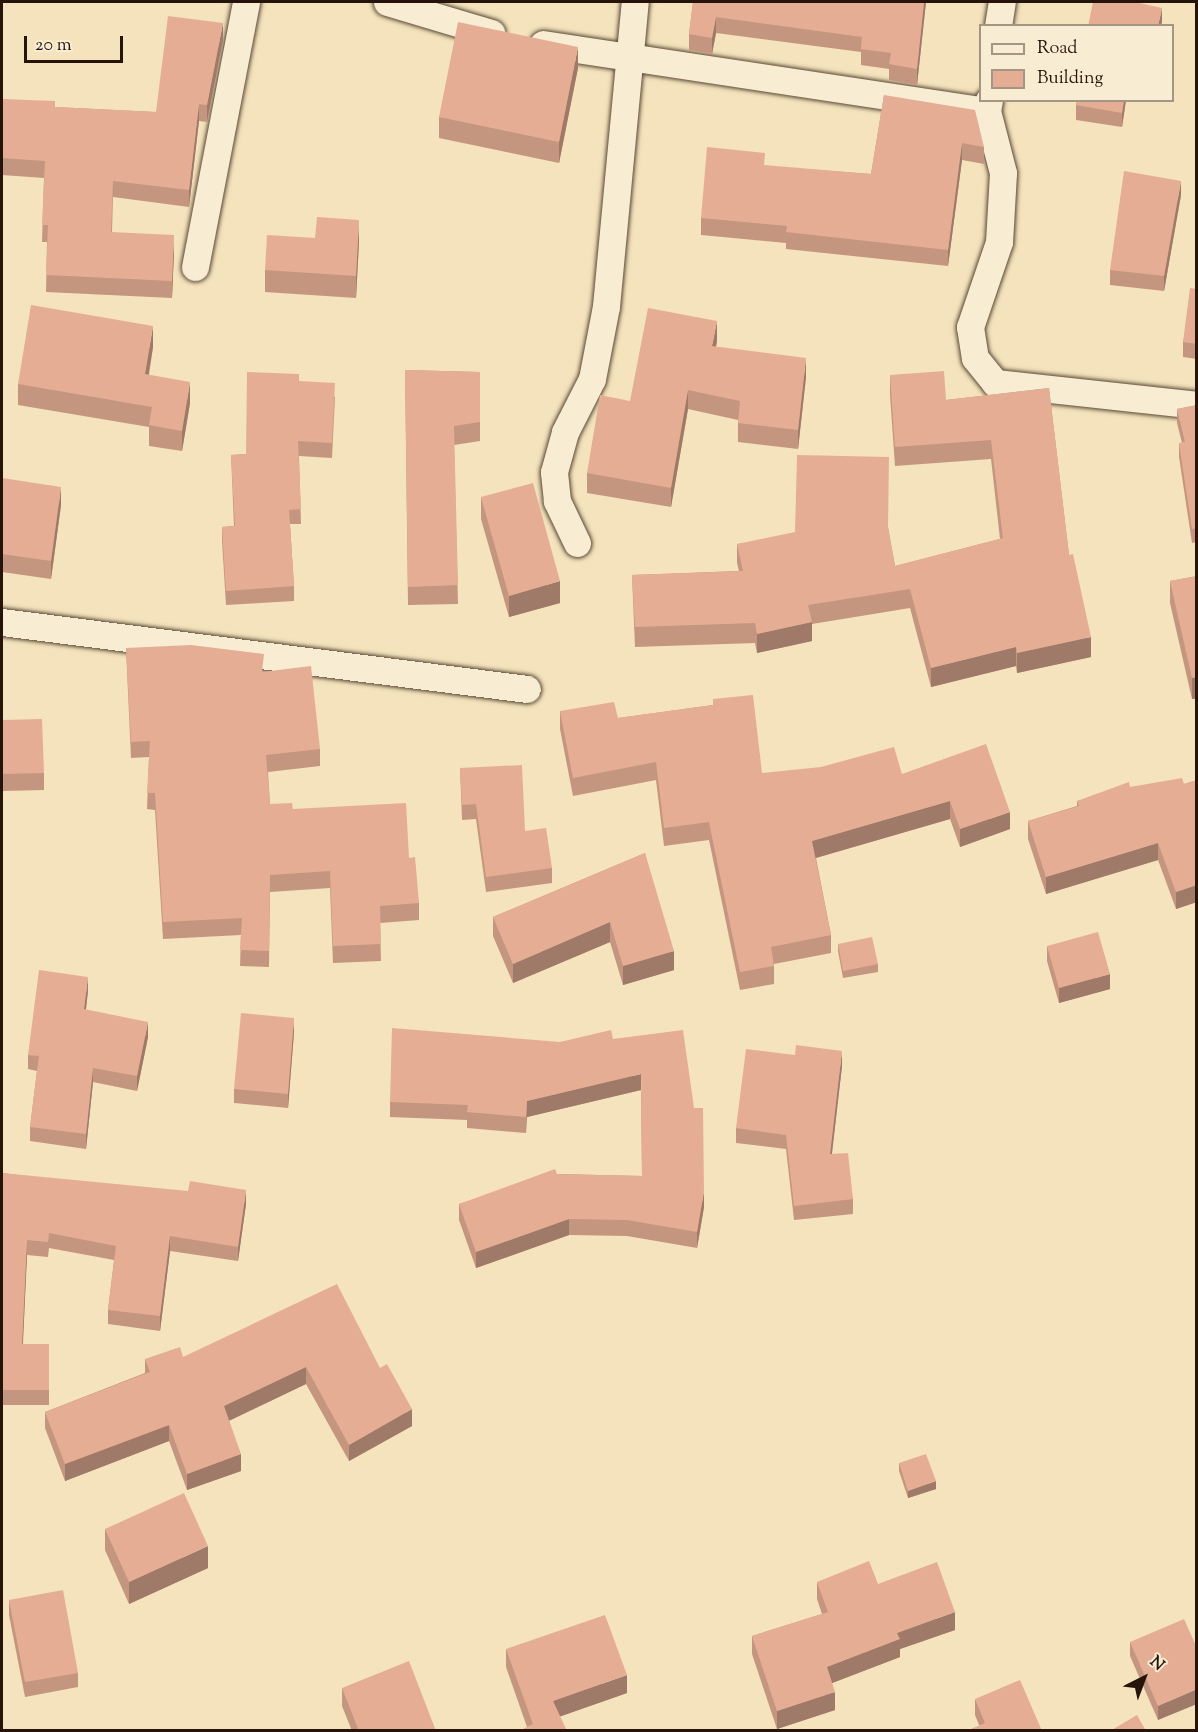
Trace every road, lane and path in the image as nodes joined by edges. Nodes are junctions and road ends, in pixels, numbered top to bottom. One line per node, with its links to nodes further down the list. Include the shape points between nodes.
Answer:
1 (246, 2): 8 (street)
2 (387, 2): 6 (street, via 514,40)
3 (635, 2): 6 (street)
4 (1002, 2): 5 (street)
5 (998, 24)
6 (629, 56): 7 (street); 10 (street, via 606,306 592,379 565,432 554,472 557,501)
7 (988, 106): 9 (street, via 1003,173 999,242 970,327 975,358 995,383)
8 (195, 267)
9 (1197, 405)
10 (576, 543)
11 (2, 622): 12 (street)
12 (527, 689)

